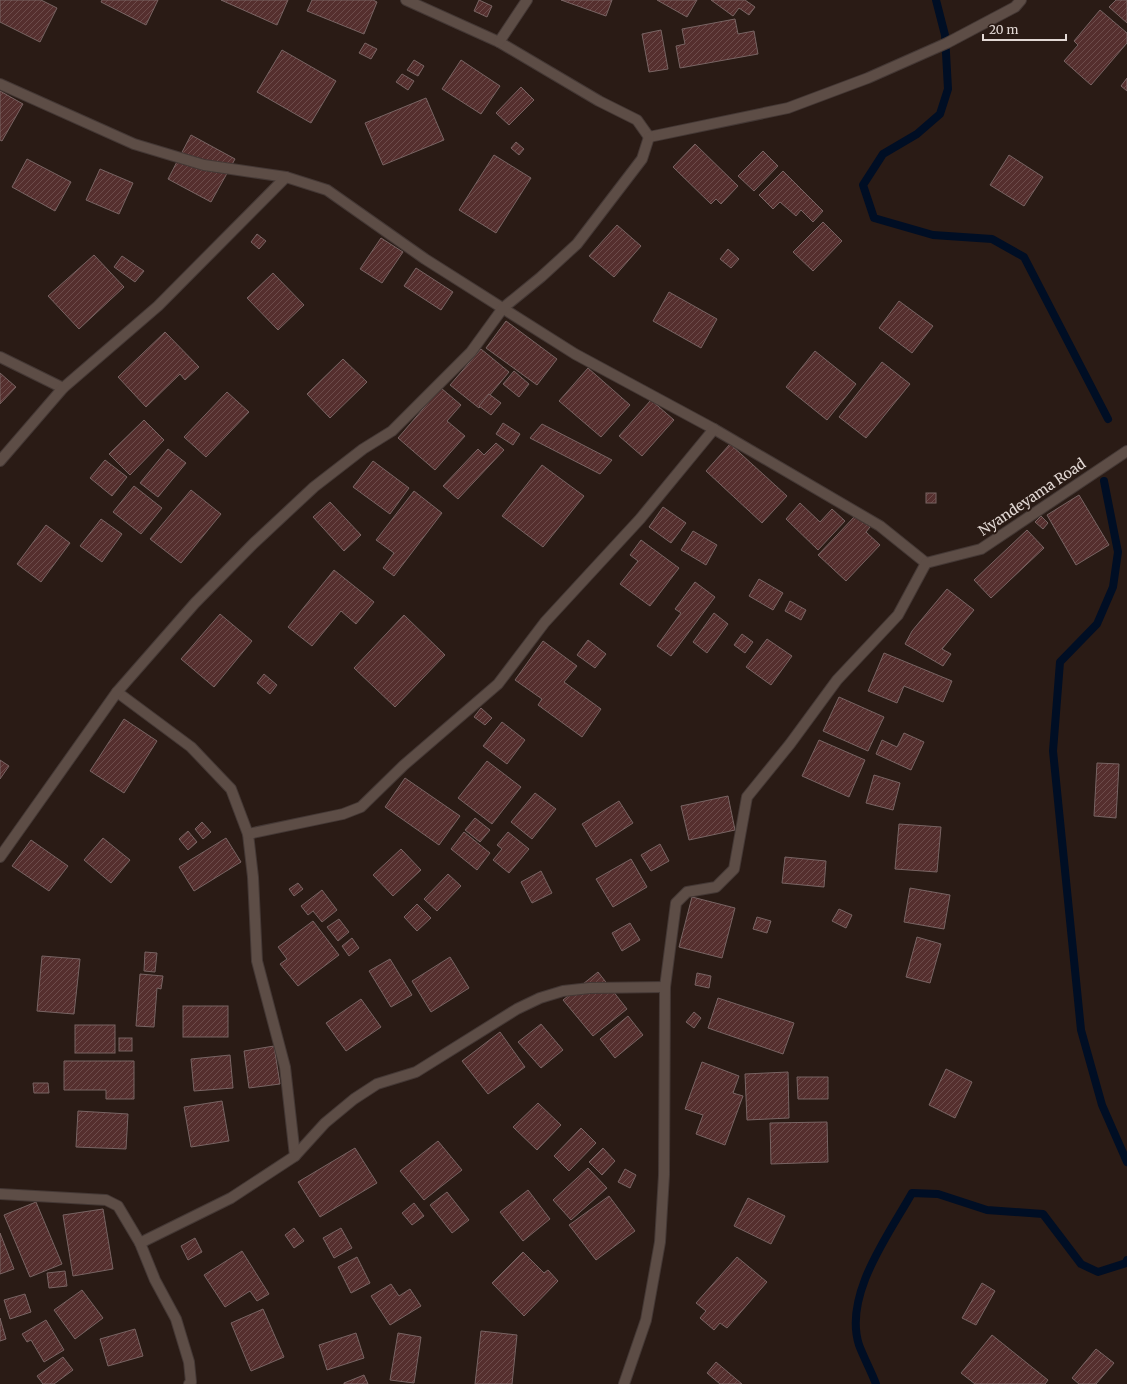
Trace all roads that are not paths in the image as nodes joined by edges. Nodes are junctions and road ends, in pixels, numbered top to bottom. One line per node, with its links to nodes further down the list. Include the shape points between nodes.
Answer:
1 (406, 0): 4 (street)
2 (527, 0): 4 (street)
3 (1021, 0): 6 (street, via 1015,7 947,43 868,78 788,108)
4 (499, 42): 6 (street, via 599,101 637,120)
5 (0, 84): 7 (street, via 134,144 204,166)
6 (649, 137): 8 (street, via 642,159 577,244)
7 (286, 177): 8 (street, via 327,190 425,259); 10 (street, via 158,306)
8 (503, 308): 11 (street, via 575,354); 15 (street, via 471,352 392,431 363,449 314,486 254,543 195,603)
9 (0, 357): 10 (street)
10 (63, 388): 13 (street)
11 (714, 428): 14 (street, via 880,526); 16 (street, via 640,519 545,622 498,684 404,765 361,807 343,814)
12 (1127, 451): 14 (street, Nyandeyama Road, via 981,549)
13 (0, 460)
14 (926, 563): 18 (street, via 898,615 837,680 748,797 734,869 716,887 687,892 676,903)
15 (117, 692): 16 (street, via 190,747 231,789); 17 (street)
16 (248, 834): 19 (street, via 257,961 285,1067)
17 (0, 857)
18 (665, 987): 19 (street, via 590,988 564,991 534,1000 517,1008 416,1072 377,1084 354,1098 325,1123); 23 (street, via 664,1175 660,1242 646,1320)
19 (295, 1156): 21 (street, via 231,1198)
20 (0, 1194): 21 (street, via 106,1200 118,1206)
21 (140, 1243): 22 (street, via 155,1280 176,1319 189,1362)
22 (189, 1384)
23 (624, 1384)

